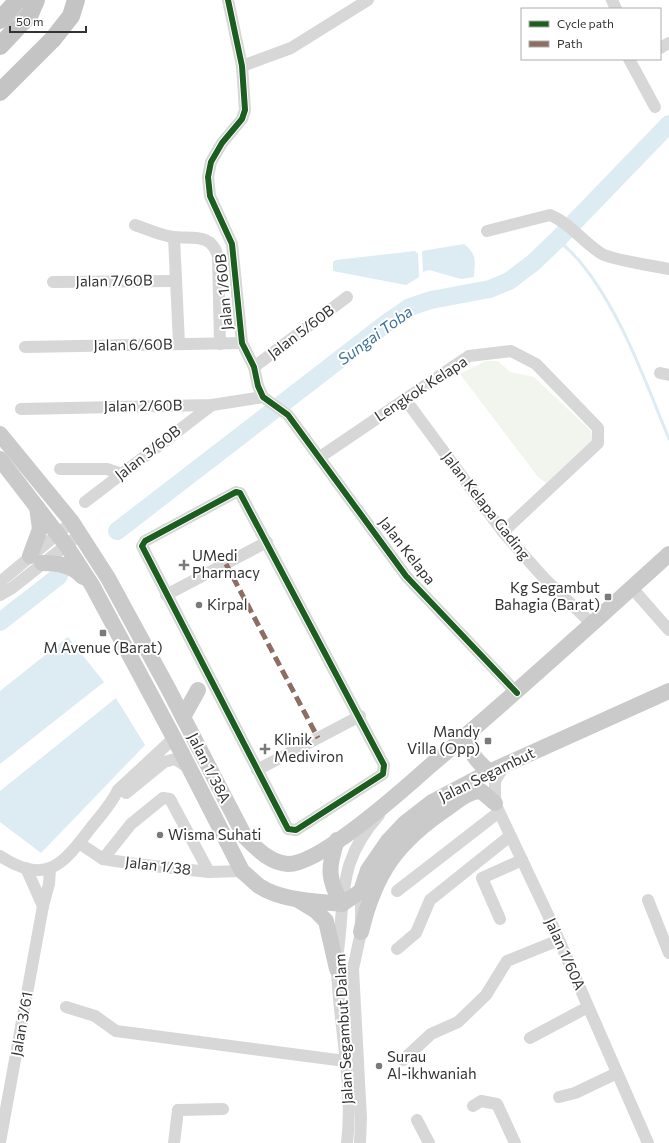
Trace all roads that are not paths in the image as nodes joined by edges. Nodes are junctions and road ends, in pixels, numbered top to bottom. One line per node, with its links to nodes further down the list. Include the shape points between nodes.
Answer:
1 (18, 0): 6 (highway)
2 (36, 0): 7 (highway, via 30,14)
3 (368, 0): 9 (street, via 291,48)
4 (232, 1): 9 (street, Jalan 1/60B)
5 (74, 8): 10 (highway, via 53,39)
6 (0, 20)
7 (0, 46)
8 (633, 61): 11 (street)
9 (242, 66): 15 (street, Jalan 1/60B, via 245,110 242,119 222,143 211,162 208,178 210,196)
10 (0, 92)
11 (655, 107)
12 (135, 225): 14 (street)
13 (487, 231): 17 (street, via 550,215 560,219 604,254)
14 (174, 237): 16 (street, via 185,236 204,240); 18 (street)
15 (232, 244): 16 (street); 21 (street, Jalan 1/60B)
16 (215, 247): 23 (street, via 218,256)
17 (669, 269)
18 (176, 281): 19 (street, Jalan 7/60B); 22 (street)
19 (53, 282)
20 (347, 297): 25 (street, Jalan 5/60B)
21 (242, 343): 23 (street, Jalan 6/60B); 25 (street, Jalan 1/60B)
22 (179, 344): 23 (street, Jalan 6/60B); 24 (street, Jalan 6/60B)
23 (220, 344)
24 (25, 347)
25 (254, 367): 26 (street, Jalan 1/60B, via 258,386)
26 (266, 399): 28 (street, Jalan 2/60B); 31 (street, Jalan Kelapa, via 288,415)
27 (405, 399): 31 (street, Lengkok Kelapa); 38 (street, Jalan Kelapa Gading); 38 (street, Lengkok Kelapa, via 469,356 510,351 536,364 598,428 598,443)
28 (212, 405): 29 (street, Jalan 2/60B); 34 (street, Jalan 3/60B)
29 (21, 409)
30 (0, 434): 37 (main road, Jalan 1/38A)
31 (320, 457): 53 (street, Jalan Kelapa, via 406,576)
32 (0, 459): 36 (main road, Jalan 1/38A)
33 (60, 469): 34 (street, via 107,469)
34 (122, 474): 35 (street, Jalan 3/60B)
35 (85, 502)
36 (36, 504): 39 (main road, Jalan 1/38A); 42 (main road, via 40,529)
37 (75, 529): 39 (street); 54 (main road, Jalan 1/38A, via 108,578)
38 (503, 532): 48 (street, Jalan Kelapa Gading, via 544,578)
39 (62, 539): 42 (street); 44 (main road, Jalan 1/38A)
40 (267, 542): 47 (street); 47 (street, via 240,493 236,492 145,541 142,546); 56 (street)
41 (669, 554): 45 (main road, Jalan Segambut)
42 (36, 559): 43 (street); 44 (main road, via 61,564 79,572); 46 (street, via 12,588)
43 (0, 582)
44 (92, 585): 50 (main road, Jalan 1/38A)
45 (632, 588): 48 (main road, Jalan Segambut); 49 (street)
46 (0, 595)
47 (166, 595): 51 (street)
48 (592, 624): 53 (main road, Jalan Segambut)
49 (669, 630)
50 (131, 659): 54 (main road); 58 (main road, Jalan 1/38A)
51 (205, 687): 54 (main road); 55 (main road); 61 (street)
52 (669, 691): 60 (main road, Jalan Segambut)
53 (517, 693): 57 (main road, Jalan Segambut)
54 (170, 700): 55 (main road, Jalan 1/38A); 59 (main road, via 186,744)
55 (183, 716): 66 (main road, Jalan 1/38A, via 245,837 263,854 277,862 288,864 310,857)
56 (360, 716): 61 (street); 61 (street, via 384,765 383,774 296,830 288,830)
57 (471, 732): 60 (main road, via 472,754); 62 (main road, Jalan Segambut)
58 (174, 738): 59 (main road, Jalan 1/38A); 63 (street, via 118,790)
59 (189, 766): 63 (street, via 175,759 164,762 122,796); 74 (main road, Jalan 1/38A)
60 (496, 769): 64 (street, Jalan 1/60A); 75 (main road, Jalan Segambut, via 432,802 405,823 377,855 368,870)
61 (256, 770)
62 (402, 790): 66 (main road, Jalan 1/38A, via 354,830); 79 (street, Jalan Segambut Dalam, via 378,817 352,854)
63 (114, 799): 67 (street)
64 (497, 807): 65 (street, Jalan 1/60A); 76 (street); 82 (main road, via 481,791 468,794 409,837 379,877 366,910)
65 (510, 836): 70 (street, Jalan 1/60A); 84 (street, via 430,900 416,933)
66 (337, 840): 79 (main road, via 330,876 333,889)
67 (79, 843): 69 (street, Jalan 1/38); 72 (street, via 59,864)
68 (0, 856): 71 (street)
69 (103, 859): 73 (street, Jalan 1/38); 73 (street, via 130,824 162,798 170,799)
70 (522, 860): 81 (street, via 482,878); 83 (street, Jalan 1/60A)
71 (26, 868): 72 (street, via 35,871); 80 (street)
72 (50, 869): 80 (street, Jalan 3/61)
73 (209, 872): 74 (street, Jalan 1/38)
74 (242, 872): 77 (main road, Jalan 1/38A, via 260,886)
75 (361, 891): 79 (main road); 82 (street, Jalan Segambut Dalam)
76 (397, 892)
77 (296, 899): 79 (main road, Jalan 1/38A); 86 (main road, via 316,911 326,921)
78 (648, 900): 85 (street)
79 (342, 904): 86 (street, Jalan Segambut Dalam)
80 (44, 906): 97 (street, Jalan 3/61)
81 (500, 919)
82 (361, 932): 100 (street, Jalan Segambut Dalam, via 353,969 361,1118)
83 (559, 940): 88 (street, Jalan 1/60A); 90 (street, via 507,960 486,995 458,1022 431,1034)
84 (397, 949)
85 (669, 953)
86 (337, 969): 91 (street, Jalan Segambut Dalam)
87 (66, 1007): 91 (street, via 95,1016 116,1031)
88 (588, 1007): 89 (street); 92 (street, Jalan 1/60A)
89 (530, 1038)
90 (403, 1060)
91 (345, 1061): 99 (street, Jalan Segambut Dalam, via 349,1118)
92 (617, 1073): 93 (street, via 575,1093); 103 (street, Jalan 1/60A)
93 (558, 1097)
94 (473, 1106): 102 (street, via 480,1101 497,1104)
95 (223, 1109): 98 (street, via 178,1110)
96 (417, 1120): 101 (street)
97 (0, 1142)
98 (174, 1143)
99 (347, 1143)
100 (360, 1143)
101 (429, 1143)
102 (515, 1143)
103 (648, 1143)

